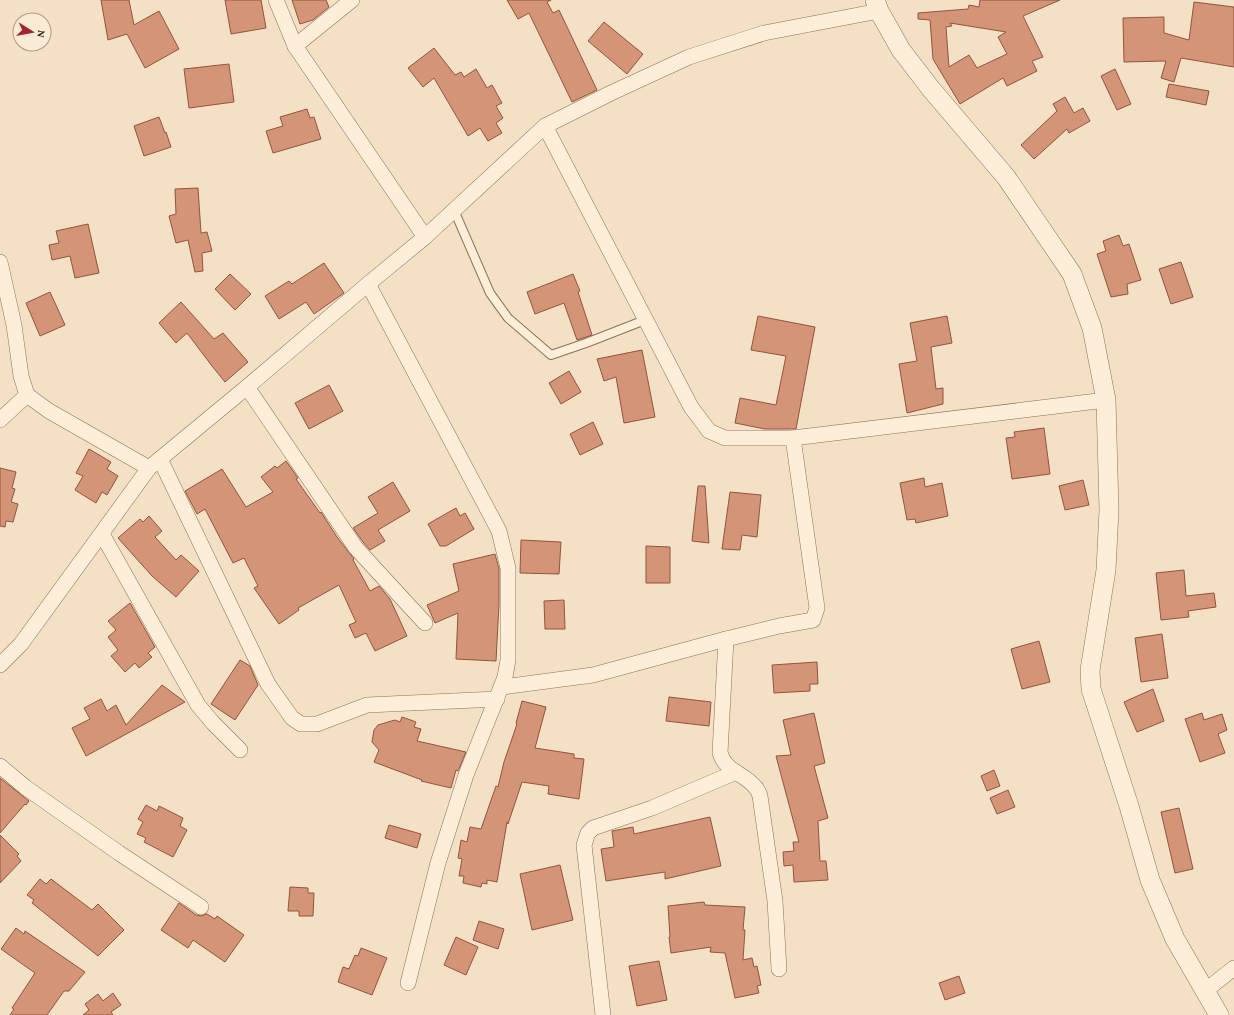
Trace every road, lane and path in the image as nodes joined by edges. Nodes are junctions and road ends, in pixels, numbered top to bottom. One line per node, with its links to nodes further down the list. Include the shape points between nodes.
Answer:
1 (276, 0): 4 (street)
2 (352, 0): 4 (street)
3 (877, 5): 5 (street, via 764,33 689,57); 13 (street, via 902,50 931,89 1006,177 1072,274 1092,328)
4 (295, 46): 7 (street)
5 (545, 126): 6 (street); 10 (street)
6 (454, 210): 7 (street); 10 (lane, via 490,293 508,318 551,355)
7 (425, 237): 9 (street)
8 (0, 262): 12 (street)
9 (368, 284): 11 (street); 21 (street, via 499,531 508,568 508,660)
10 (645, 320): 15 (street, via 691,406 709,431 725,438)
11 (247, 387): 16 (street); 18 (street, via 356,548)
12 (26, 395): 14 (street); 16 (street, via 49,411)
13 (1106, 400): 15 (street); 29 (street, via 1109,510 1106,570 1090,670 1091,689 1150,880 1175,939)
14 (0, 420)
15 (793, 438): 19 (street, via 818,608 813,620)
16 (155, 463): 17 (street); 21 (street, via 268,684 292,718 301,724 317,724 367,705)
17 (102, 534): 20 (street, via 21,644); 22 (street, via 198,705)
18 (425, 623)
19 (726, 639): 21 (street, via 593,675); 24 (street, via 720,753 726,766)
20 (0, 664)
21 (499, 693): 28 (street, via 466,775 438,862)
22 (240, 750)
23 (0, 766): 25 (street, via 25,787)
24 (736, 772): 27 (street, via 756,788 760,796 776,902); 30 (street, via 652,808 594,828 588,833 584,845)
25 (201, 907)
26 (1234, 968): 29 (street)
27 (779, 969)
28 (408, 983)
29 (1205, 991): 31 (street)
30 (604, 1015)
31 (1219, 1015)

